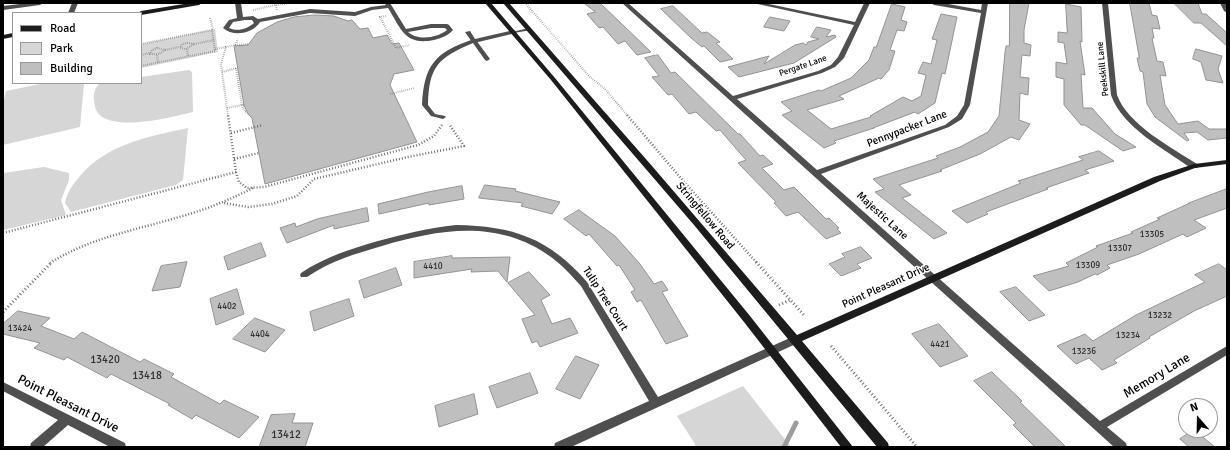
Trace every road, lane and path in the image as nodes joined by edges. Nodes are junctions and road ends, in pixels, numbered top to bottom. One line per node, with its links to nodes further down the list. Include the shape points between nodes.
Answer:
1 (40, 3): 17 (street)
2 (199, 3): 22 (main road)
3 (238, 3): 25 (street)
4 (288, 3): 16 (path)
5 (488, 3): 32 (main road)
6 (506, 3): 29 (main road, Stringfellow Road)
7 (525, 3): 84 (path, via 590,77 605,89)
8 (625, 3): 60 (street, Majestic Lane)
9 (756, 3): 27 (street)
10 (867, 3): 27 (street, Pergate Lane)
11 (934, 3): 21 (street)
12 (985, 3): 21 (street, Pennypacker Lane)
13 (1105, 3): 74 (street, Peekskill Lane, via 1114,94 1118,105 1140,129)
14 (1223, 3): 19 (street)
15 (388, 4): 26 (street, via 355,14 310,11); 30 (street)
16 (276, 5): 18 (path); 20 (path)
17 (3, 8)
18 (246, 11)
19 (1227, 11)
20 (278, 12)
21 (983, 12): 76 (street, Pennypacker Lane, via 967,105 959,119 947,126)
22 (142, 13)
23 (388, 16): 35 (path, via 380,17)
24 (210, 18): 28 (path)
25 (240, 18): 26 (street); 26 (street, via 228,23 226,28 234,31 244,30 255,25)
26 (257, 21)
27 (856, 24): 60 (street, Pergate Lane, via 841,58 833,66)
28 (213, 29)
29 (529, 29): 32 (lane); 88 (main road, Stringfellow Road)
30 (404, 31): 30 (street, via 407,36 422,40 444,35 450,30 447,26 439,25)
31 (468, 32): 38 (street)
32 (514, 32): 38 (street); 90 (main road)
33 (240, 34): 43 (path)
34 (395, 36): 35 (path)
35 (391, 37): 42 (path, via 396,48)
36 (214, 40): 37 (path, via 212,30); 40 (path); 48 (path)
37 (157, 41): 39 (path); 46 (path)
38 (474, 41): 54 (lane); 64 (lane, via 450,52 430,69 425,105 433,115)
39 (142, 44)
40 (194, 44): 44 (path, via 186,43); 47 (path)
41 (249, 44): 43 (path)
42 (411, 44)
43 (235, 45): 45 (path)
44 (180, 47): 47 (path); 49 (path)
45 (226, 47): 48 (path); 57 (path, via 221,64)
46 (158, 48): 49 (path); 50 (path)
47 (187, 48): 53 (path)
48 (215, 49): 53 (path)
49 (165, 50): 52 (path)
50 (150, 53): 51 (path); 52 (path)
51 (142, 55)
52 (157, 55): 55 (path)
53 (188, 56): 55 (path)
54 (486, 60)
55 (158, 63): 56 (path)
56 (142, 66)
57 (222, 72): 61 (path, via 237,68); 62 (path)
58 (415, 88): 59 (path)
59 (390, 94)
60 (733, 98): 76 (street, Majestic Lane)
61 (243, 105): 62 (path); 63 (path)
62 (227, 108): 68 (path)
63 (246, 111)
64 (443, 117)
65 (443, 124): 73 (path, via 434,136 418,145)
66 (449, 124): 80 (path, via 464,146 314,179 307,182 299,195 280,202 253,208)
67 (264, 125): 68 (path)
68 (231, 133): 70 (path)
69 (259, 153): 70 (path)
70 (234, 159): 75 (path)
71 (343, 160): 73 (path)
72 (1227, 162): 74 (main road, Point Pleasant Drive)
73 (344, 165): 78 (path)
74 (1194, 166): 83 (main road, Point Pleasant Drive, via 1157,179)
75 (236, 172): 79 (path, via 239,182 247,188); 81 (path)
76 (816, 173): 83 (street, Majestic Lane)
77 (288, 175): 78 (path)
78 (289, 180): 79 (path)
79 (254, 188): 80 (path)
80 (223, 203): 86 (path, via 78,249 51,263)
81 (3, 233)
82 (304, 275): 93 (street, Tulip Tree Court, via 336,256 424,231 471,228 502,231 521,237 548,249 574,271)
83 (934, 278): 88 (main road, Point Pleasant Drive); 95 (street, Majestic Lane)
84 (790, 300): 85 (path); 87 (path)
85 (778, 305)
86 (3, 312)
87 (804, 315)
88 (795, 340): 90 (street, Point Pleasant Drive); 100 (main road, Stringfellow Road)
89 (831, 346): 101 (path)
90 (771, 350): 93 (street, Point Pleasant Drive); 99 (main road)
91 (1227, 350): 95 (street, Memory Lane)
92 (3, 386): 94 (street, Point Pleasant Drive)
93 (656, 403): 98 (street, Point Pleasant Drive)
94 (67, 419): 96 (street); 97 (street, Point Pleasant Drive)
95 (1100, 426): 102 (street, Majestic Lane)
96 (35, 447)
97 (121, 447)
98 (559, 447)
99 (848, 447)
100 (884, 447)
101 (917, 447)
102 (1122, 447)

